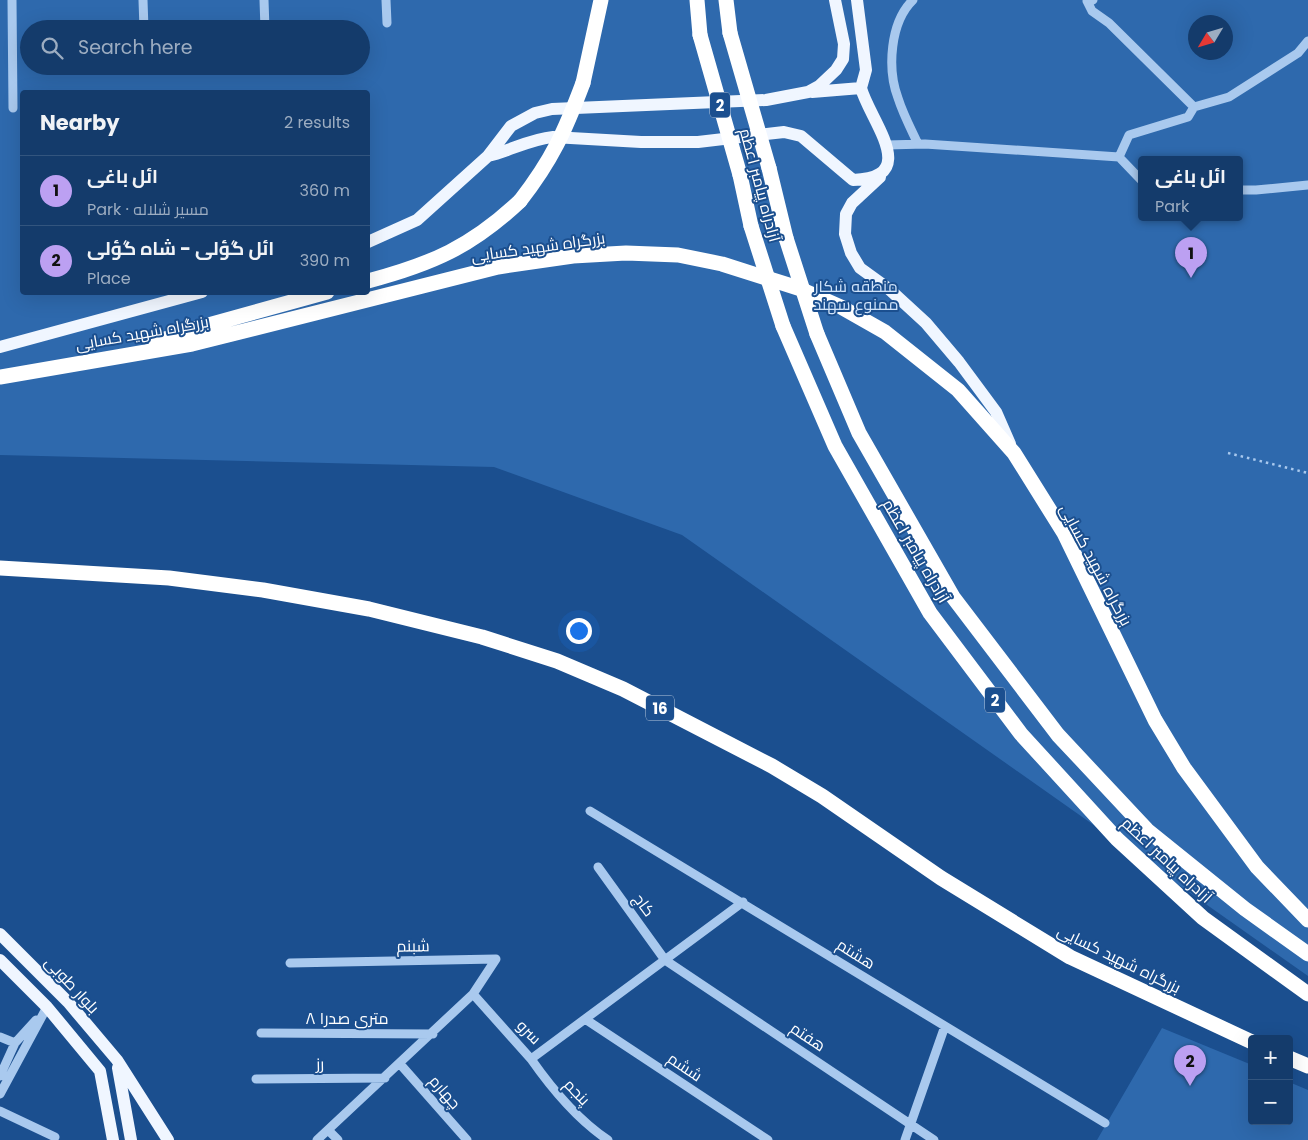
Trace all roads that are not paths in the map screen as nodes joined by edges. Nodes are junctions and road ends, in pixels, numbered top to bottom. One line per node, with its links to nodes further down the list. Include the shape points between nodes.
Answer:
1 (12, 0): 19 (street)
2 (143, 0): 12 (street)
3 (264, 0): 13 (street)
4 (386, 0): 14 (street)
5 (602, 0): 29 (highway, bridge, via 583,82 565,132 544,170 520,201 496,223 460,248 415,269)
6 (697, 0): 47 (highway, آزادراه پیامبر اعظم / 2, bridge, via 700,35 740,175 750,226 783,326 835,446 930,612 1021,734 1118,839 1203,918)
7 (835, 0): 17 (main road, via 844,44 843,59 836,70)
8 (857, 0): 16 (main road, via 866,70)
9 (913, 0): 20 (street, via 900,18 893,64 897,97)
10 (1093, 0): 18 (street, via 1087,1 1092,11 1109,23)
11 (727, 2): 42 (highway, آزادراه پیامبر اعظم / 2, bridge, via 730,32 786,238 817,334 859,433 953,597 1058,735 1147,830 1245,909)
12 (144, 20)
13 (265, 20)
14 (386, 23)
15 (1308, 41): 18 (street, via 1298,53 1229,96)
16 (861, 88): 17 (main road); 21 (main road)
17 (808, 92): 22 (main road, via 766,100 535,112 511,126)
18 (1194, 107): 23 (street, via 1188,117 1129,134)
19 (13, 108)
20 (918, 144): 21 (street); 23 (street)
21 (886, 146): 24 (main road, via 889,154)
22 (488, 156): 24 (main road, via 509,152 540,138 698,142 784,132 800,136 853,180 869,179); 28 (main road, via 418,220)
23 (1119, 157): 25 (street)
24 (887, 166): 35 (main road, via 852,202 846,214 845,234 850,253 860,268 926,323 959,362 996,412)
25 (1138, 177)
26 (1308, 185): 27 (street)
27 (1243, 190)
28 (370, 241)
29 (370, 281)
30 (191, 295): 32 (main road)
31 (316, 295): 33 (highway, via 194,329)
32 (0, 347)
33 (120, 354): 34 (highway, بزرگراه شهید کسایی); 35 (highway, بزرگراه شهید کسایی, via 192,344 498,267 572,256 678,255 722,264 798,288 885,332 958,390)
34 (0, 377)
35 (1014, 453): 40 (highway, بزرگراه شهید کسایی, via 1064,534 1155,720 1184,768 1257,867)
36 (0, 568): 54 (highway, بزرگراه شهید کسایی / 16, via 168,578 263,590 369,609 556,661 623,689 772,766 822,796 941,878 1070,957)
37 (590, 811): 39 (street, هشتم)
38 (598, 867): 44 (street, کاج)
39 (743, 902): 44 (street, سرو); 50 (street, هشتم)
40 (1308, 920)
41 (0, 934): 57 (main road, بلوار طوبی, via 68,1002)
42 (1308, 954)
43 (0, 960): 48 (main road, بلوار طوبی)
44 (665, 960): 49 (street, سرو); 67 (street, هفتم)
45 (290, 963): 46 (street, شبنم, via 496,959)
46 (473, 994): 52 (street); 56 (street, سرو)
47 (1308, 994)
48 (47, 1007): 55 (street); 64 (street); 70 (main road, بلوار طوبی, via 100,1071)
49 (586, 1018): 56 (street, سرو); 77 (street, ششم)
50 (945, 1026): 66 (street, هشتم); 67 (street)
51 (261, 1033): 52 (street, ۸ متری صدرا)
52 (433, 1034): 59 (street)
53 (0, 1037): 55 (street)
54 (1248, 1040)
55 (15, 1043): 61 (street)
56 (531, 1059): 76 (street, پنجم, via 595,1132)
57 (117, 1060): 71 (main road); 72 (main road, بلوار طوبی)
58 (1293, 1060): 60 (highway)
59 (400, 1064): 62 (street); 75 (street, چهارم)
60 (1308, 1066)
61 (0, 1076)
62 (385, 1078): 63 (street, رز); 68 (street)
63 (256, 1079)
64 (0, 1094)
65 (0, 1111): 69 (street)
66 (1106, 1123)
67 (910, 1124): 78 (street); 79 (street, هفتم)
68 (328, 1130): 73 (street); 74 (street)
69 (55, 1137)
70 (113, 1140)
71 (131, 1140)
72 (168, 1140)
73 (317, 1140)
74 (338, 1140)
75 (467, 1140)
76 (608, 1140)
77 (768, 1140)
78 (905, 1140)
79 (934, 1140)

